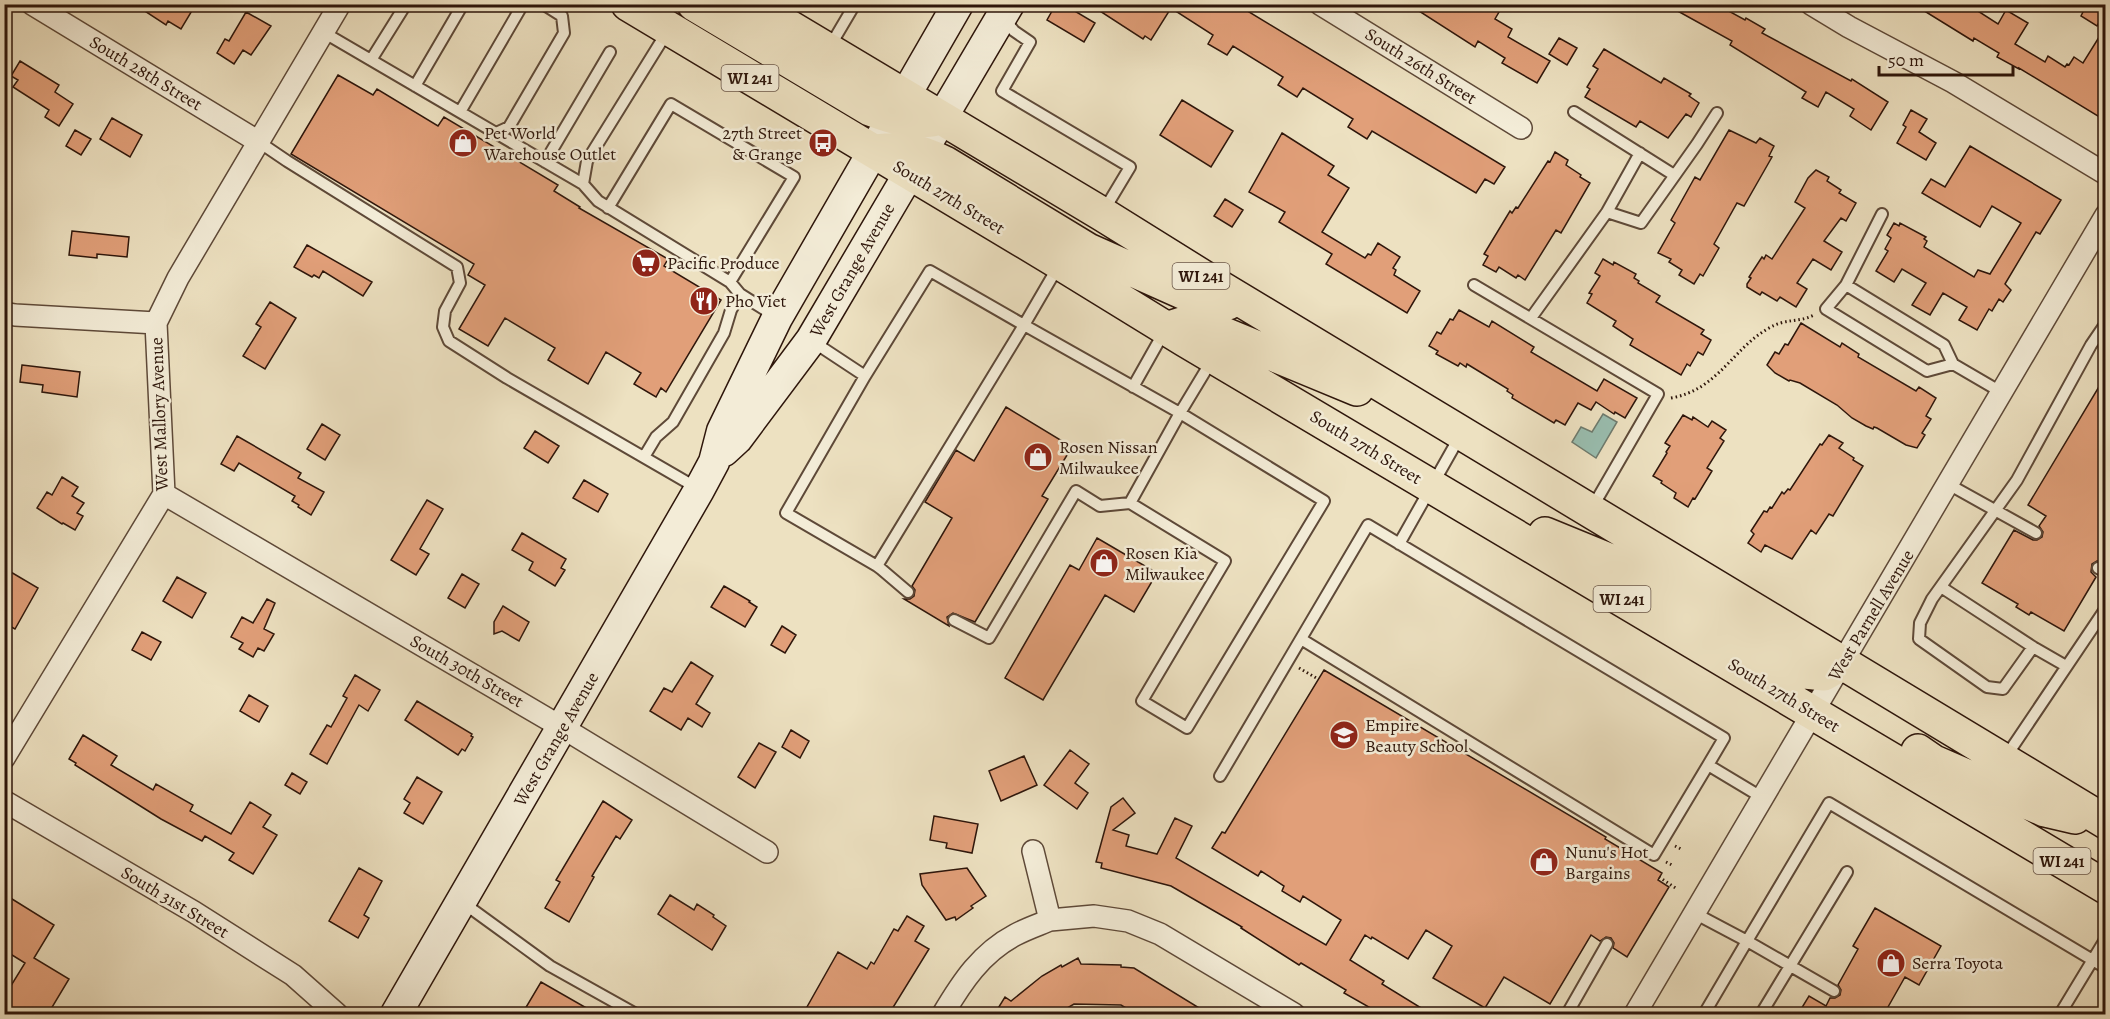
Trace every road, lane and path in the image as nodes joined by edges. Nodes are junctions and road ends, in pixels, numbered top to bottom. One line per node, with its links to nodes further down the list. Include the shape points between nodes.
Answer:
1 (32, 4): 28 (street, South 28th Street)
2 (340, 4): 16 (street, West Mallory Avenue)
3 (406, 4): 19 (lane)
4 (463, 4): 20 (lane)
5 (523, 4): 22 (lane)
6 (543, 4): 27 (lane, via 562,16 564,33 509,127)
7 (628, 4): 15 (main road, South 27th Street / WI 241)
8 (694, 4): 21 (main road, via 870,109)
9 (855, 4): 17 (lane)
10 (958, 4): 21 (street, West Grange Avenue)
11 (1320, 4): 26 (street, South 26th Street)
12 (1811, 4): 33 (street, via 1953,82)
13 (766, 8): 17 (main road, WI 241)
14 (998, 8): 25 (street, West Grange Avenue); 38 (lane, via 1014,31 1030,42 1002,91 1130,167)
15 (669, 29): 29 (main road, South 27th Street / WI 241); 35 (lane, via 586,161)
16 (322, 32): 19 (lane); 28 (street, West Mallory Avenue)
17 (827, 51): 21 (main road, WI 241)
18 (610, 52): 31 (lane)
19 (371, 60): 20 (lane)
20 (415, 86): 22 (lane)
21 (898, 107): 25 (main road, WI 241); 29 (street, West Grange Avenue)
22 (460, 112): 27 (lane)
23 (1574, 112): 30 (lane)
24 (1716, 113): 34 (lane)
25 (940, 119): 32 (street, West Grange Avenue); 38 (main road, WI 241)
26 (1521, 128)
27 (496, 133): 31 (lane)
28 (259, 142): 51 (street, West Mallory Avenue, via 178,278); 65 (lane, via 457,267 460,283 445,311 443,327 449,341)
29 (872, 151): 32 (main road, via 898,149); 49 (street, West Grange Avenue)
30 (1640, 153): 34 (lane); 37 (lane)
31 (545, 162): 35 (lane)
32 (915, 162): 41 (main road, South 27th Street / WI 241); 47 (main road, via 945,163 1088,250 1189,295); 55 (street, West Grange Avenue)
33 (2106, 174)
34 (1674, 175): 37 (lane, via 1641,223)
35 (583, 184): 36 (lane)
36 (608, 208): 42 (lane); 42 (lane, via 671,104 794,177)
37 (1607, 212): 50 (lane)
38 (1102, 214): 47 (main road, WI 241)
39 (1882, 214): 44 (lane)
40 (2106, 215): 60 (street, West Parnell Avenue)
41 (1060, 263): 53 (lane); 54 (main road, South 27th Street / WI 241)
42 (730, 282): 45 (lane)
43 (1474, 285): 50 (lane)
44 (1846, 285): 46 (lane); 57 (lane, via 1944,345)
45 (740, 294): 49 (lane); 65 (lane, via 724,333 673,422 656,437)
46 (1826, 309): 57 (lane, via 1927,371); 61 (path, via 1804,320 1785,321 1768,328 1716,377 1682,396 1669,399)
47 (1257, 310): 62 (main road, WI 241)
48 (4, 313): 51 (street)
49 (777, 318): 55 (street); 66 (street, West Grange Avenue, via 722,431)
50 (1531, 318): 61 (lane)
51 (156, 323): 70 (street, West Mallory Avenue)
52 (2106, 323): 74 (lane, via 2018,480)
53 (1024, 325): 58 (lane, via 930,271); 59 (lane); 77 (lane)
54 (1166, 329): 56 (main road, South 27th Street / WI 241); 59 (lane); 62 (main road, via 1185,323 1207,327 1354,389)
55 (811, 340): 58 (lane); 66 (street, West Grange Avenue, via 737,439)
56 (1214, 357): 63 (lane); 68 (main road, South 27th Street / WI 241)
57 (1953, 364): 60 (lane)
58 (865, 376): 77 (lane, via 786,513)
59 (1134, 387): 63 (lane)
60 (2001, 393): 67 (street, West Parnell Avenue)
61 (1658, 394): 73 (lane)
62 (1400, 396): 64 (main road, WI 241)
63 (1180, 413): 71 (lane); 71 (lane, via 1323,501 1187,728 1142,701 1225,561)
64 (1461, 433): 68 (lane); 73 (main road, WI 241)
65 (644, 457): 69 (lane)
66 (714, 462): 69 (street, West Grange Avenue)
67 (1948, 484): 74 (lane); 85 (street, West Parnell Avenue)
68 (1431, 486): 72 (main road, South 27th Street / WI 241); 76 (lane)
69 (699, 490): 89 (street, West Grange Avenue)
70 (164, 494): 89 (street, South 30th Street); 90 (street, West Mallory Avenue)
71 (1130, 503): 81 (lane, via 1100,506 1076,491 989,638)
72 (1461, 504): 85 (main road, via 1638,572 1805,672 1824,674); 88 (main road, South 27th Street / WI 241)
73 (1590, 511): 85 (main road, WI 241)
74 (1995, 511): 75 (lane); 78 (lane)
75 (2036, 533)
76 (1399, 544): 82 (lane, via 1368,525); 92 (lane, via 1724,738)
77 (877, 566): 79 (lane)
78 (1941, 587): 83 (lane); 83 (lane, via 1920,623 1919,639 1987,687 2003,689)
79 (908, 592)
80 (2106, 608): 86 (lane)
81 (954, 620)
82 (1300, 639): 84 (lane); 92 (lane, via 1654,855)
83 (2033, 647): 86 (lane)
84 (1288, 661): 87 (path); 93 (lane)
85 (1842, 663): 88 (street, West Parnell Avenue); 91 (main road, WI 241)
86 (2066, 666): 91 (lane)
87 (1318, 679)
88 (1813, 713): 94 (street, West Parnell Avenue); 96 (main road, via 1834,707 1850,709 1934,762 2045,810); 101 (main road, South 27th Street / WI 241)
89 (563, 728): 98 (street, South 30th Street); 103 (street, West Grange Avenue)
90 (4, 758)
91 (2003, 760): 96 (main road, WI 241)
92 (1708, 765): 94 (lane)
93 (1220, 776)
94 (1763, 798): 104 (street, West Parnell Avenue)
95 (4, 801): 113 (street, South 31st Street, via 293,975)
96 (2106, 824)
97 (1033, 851): 105 (street)
98 (767, 852)
99 (1847, 872): 110 (lane)
100 (1659, 877): 102 (path)
101 (2106, 887)
102 (1677, 889)
103 (462, 902): 114 (street, West Grange Avenue); 115 (lane, via 550,966)
104 (1696, 914): 107 (lane); 119 (street, West Parnell Avenue)
105 (1050, 920): 116 (street, via 1014,935 982,958); 117 (street, via 1094,916 1128,921 1161,934)
106 (2106, 938): 109 (lane)
107 (1747, 942): 109 (lane, via 1829,803); 110 (lane); 120 (lane)
108 (1607, 944): 118 (lane)
109 (2092, 960): 111 (lane); 122 (lane)
110 (1791, 967): 112 (lane); 121 (lane)
111 (2106, 968)
112 (1834, 991)
113 (337, 1014)
114 (396, 1014)
115 (636, 1014)
116 (943, 1014)
117 (1294, 1014)
118 (1567, 1014)
119 (1635, 1014)
120 (1704, 1014)
121 (1761, 1014)
122 (2060, 1014)

